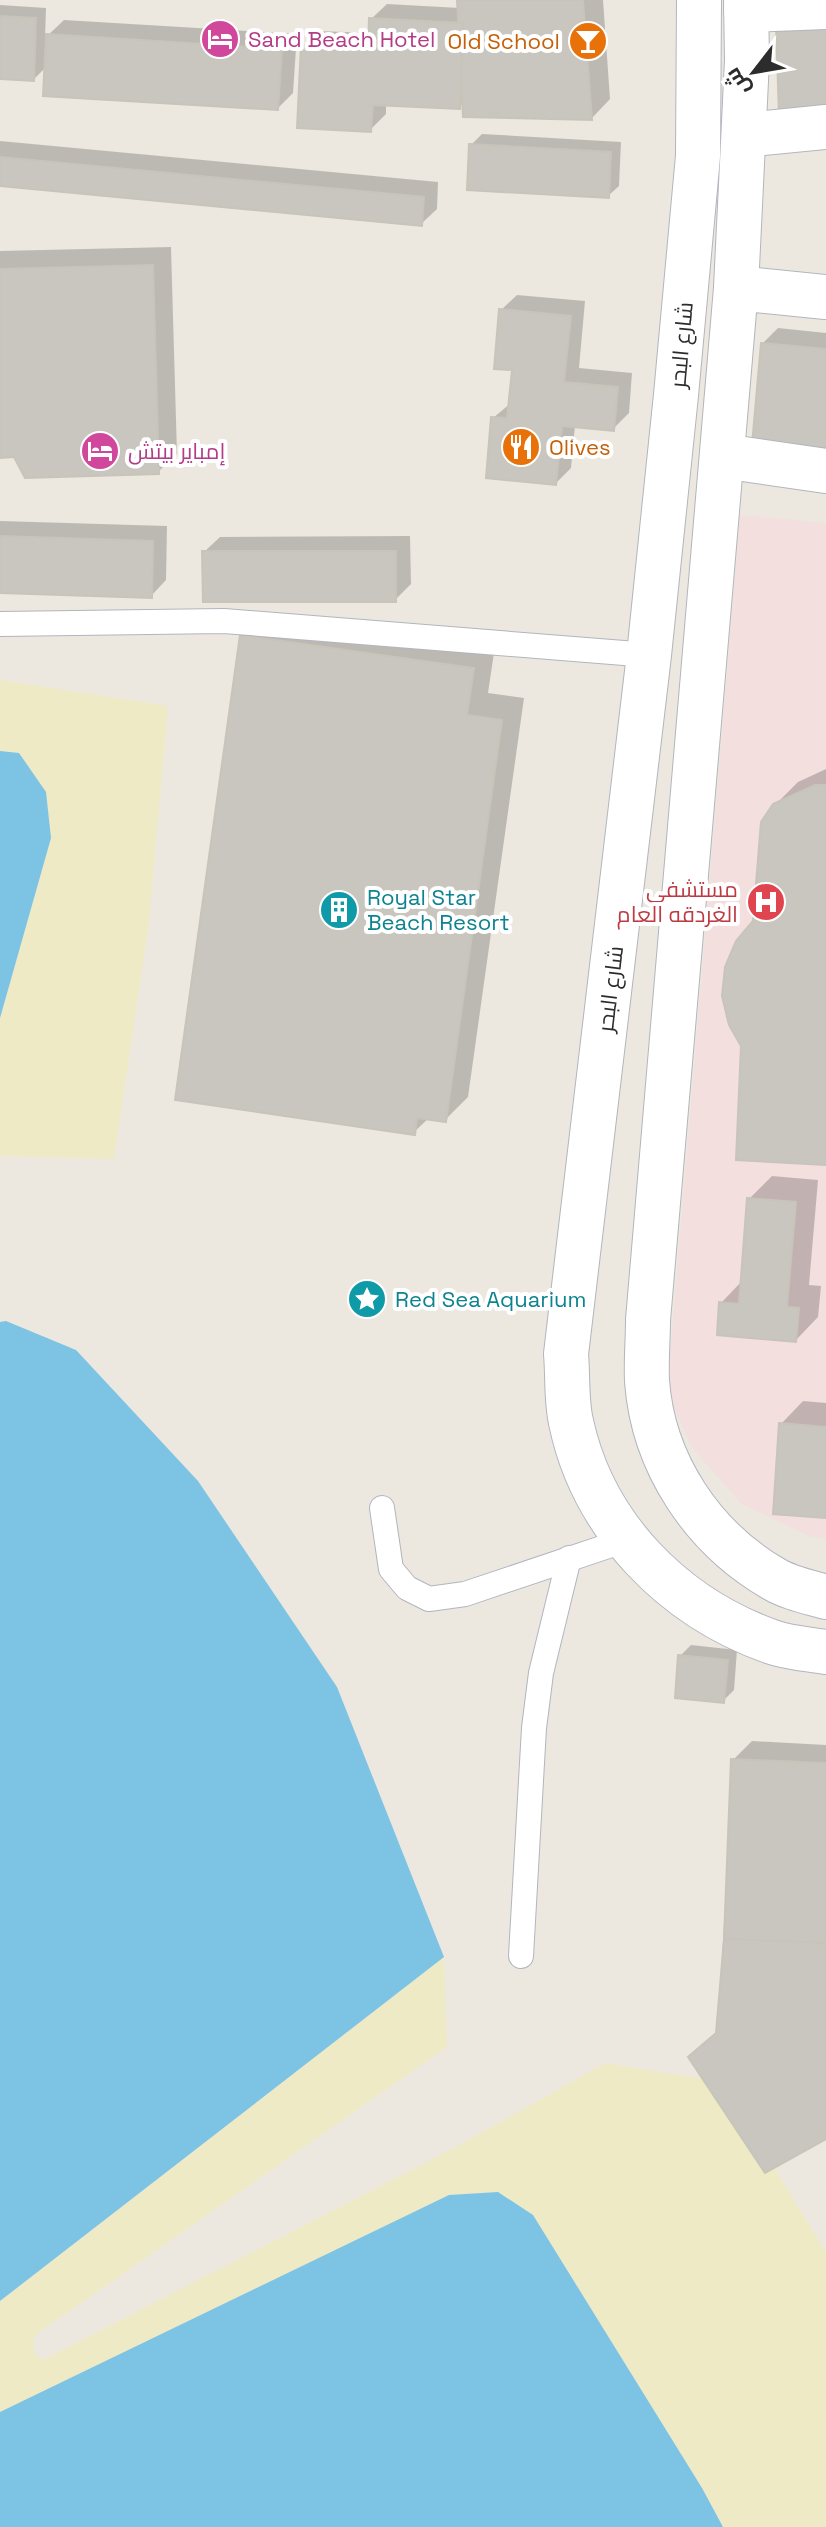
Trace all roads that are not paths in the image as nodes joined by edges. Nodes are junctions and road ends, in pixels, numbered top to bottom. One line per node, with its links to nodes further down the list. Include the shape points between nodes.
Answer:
1 (699, 0): 11 (main road, شارع البحر, via 698,156)
2 (746, 5): 3 (main road); 5 (main road)
3 (826, 7)
4 (826, 127): 5 (main road)
5 (744, 135): 6 (main road)
6 (736, 288): 7 (main road); 8 (main road)
7 (826, 297)
8 (723, 456): 9 (main road); 15 (main road, via 648,1320 647,1382 659,1442 685,1498 725,1545 776,1580)
9 (826, 471)
10 (0, 624): 11 (lane, via 224,621)
11 (649, 655): 13 (main road, شارع البحر, via 566,1354 571,1421 592,1483)
12 (382, 1508): 14 (lane, via 391,1569 407,1588 429,1599 465,1594)
13 (626, 1540): 14 (lane); 16 (main road, شارع البحر, via 668,1584 719,1619 774,1643)
14 (569, 1558): 17 (lane, via 541,1673 534,1728)
15 (826, 1597)
16 (826, 1652)
17 (521, 1956)

